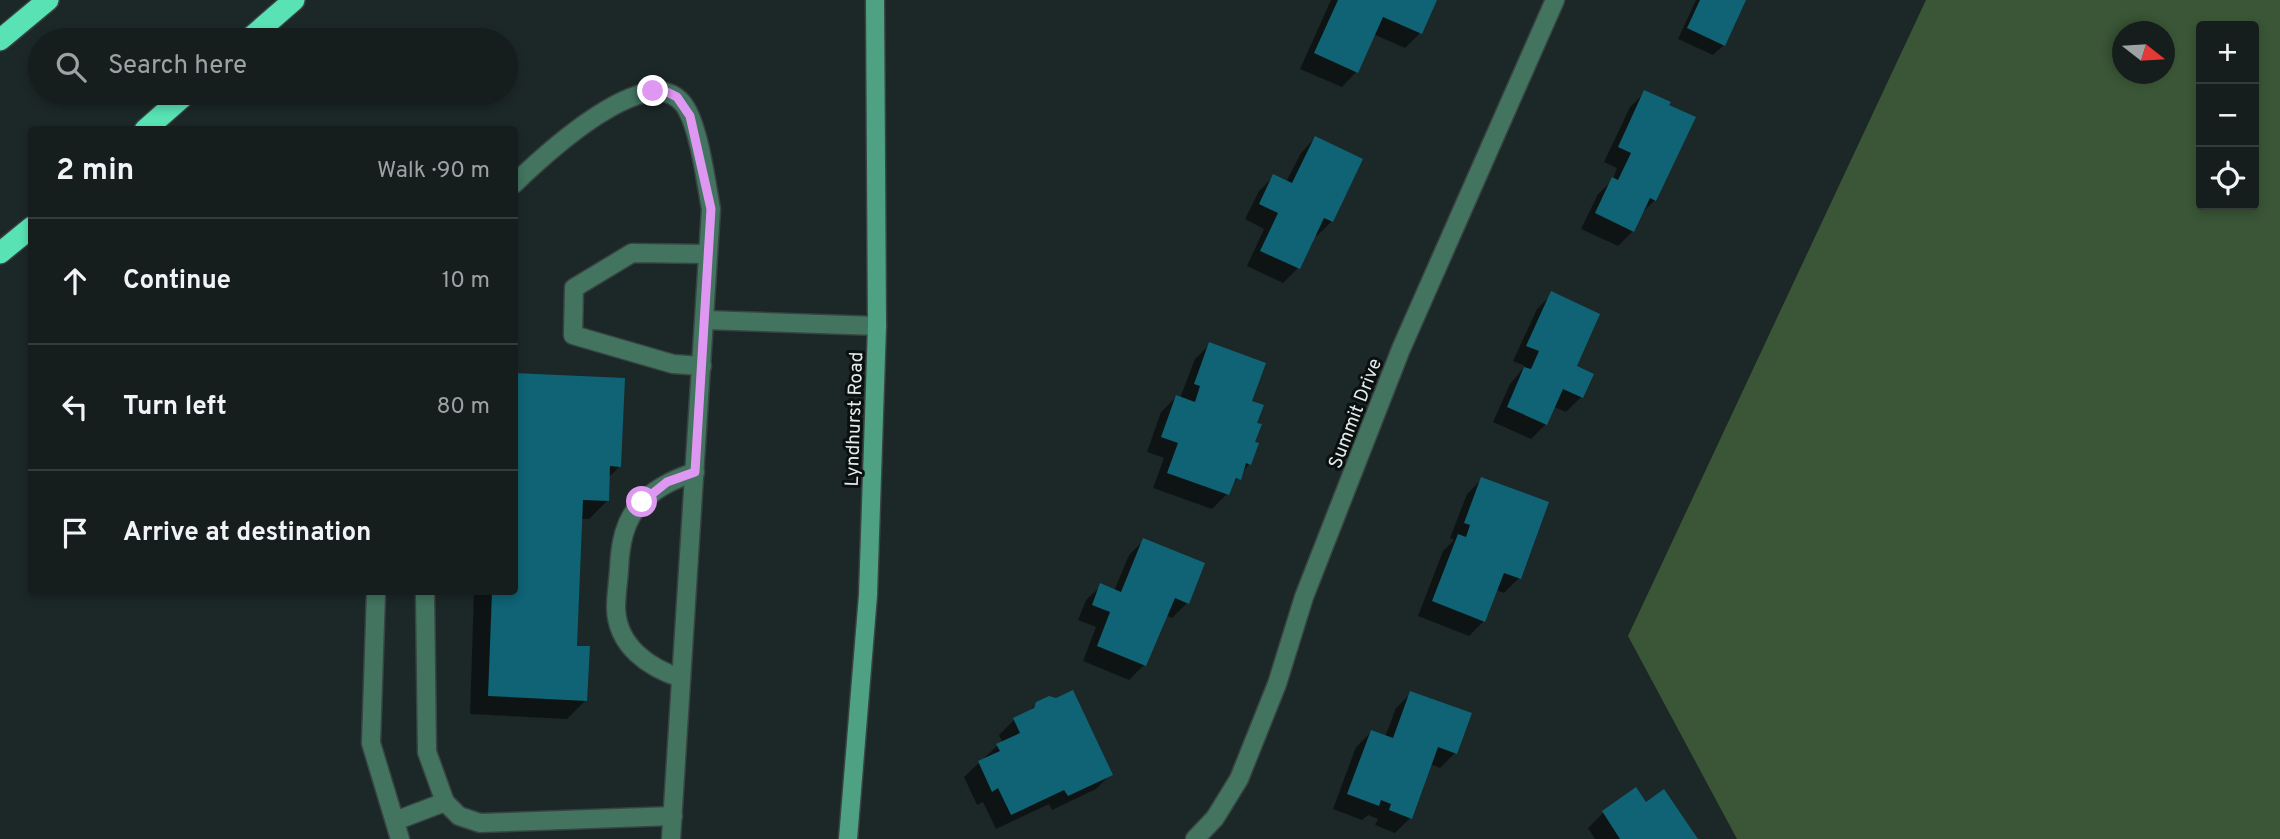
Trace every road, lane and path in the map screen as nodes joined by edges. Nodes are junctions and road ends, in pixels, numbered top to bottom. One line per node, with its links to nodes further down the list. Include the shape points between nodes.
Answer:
1 (48, 0): 6 (highway)
2 (294, 0): 5 (highway)
3 (875, 0): 14 (main road, Lyndhurst Road)
4 (1555, 0): 25 (street, Summit Drive, via 1401,349 1239,779 1215,818)
5 (262, 28)
6 (0, 40)
7 (173, 105): 8 (highway)
8 (150, 126)
9 (518, 181): 12 (street, via 574,132 609,109 639,94 667,92 677,97 690,116 702,163 711,209)
10 (28, 229): 11 (highway)
11 (0, 253)
12 (708, 254): 13 (street); 15 (street, via 632,253 574,288 573,335 673,364)
13 (705, 320): 14 (street); 15 (street)
14 (877, 326): 24 (main road, Lyndhurst Road, via 868,595)
15 (702, 366): 16 (street)
16 (695, 472): 19 (street); 19 (street, via 667,482 642,502 620,544 616,611 624,636 644,662)
17 (376, 595): 22 (street, via 372,743)
18 (425, 595): 20 (street, via 427,752)
19 (681, 678): 21 (street)
20 (444, 802): 21 (street, via 459,816 480,823); 22 (street)
21 (673, 816): 23 (street)
22 (398, 830)
23 (671, 839)
24 (848, 839)
25 (1195, 839)

